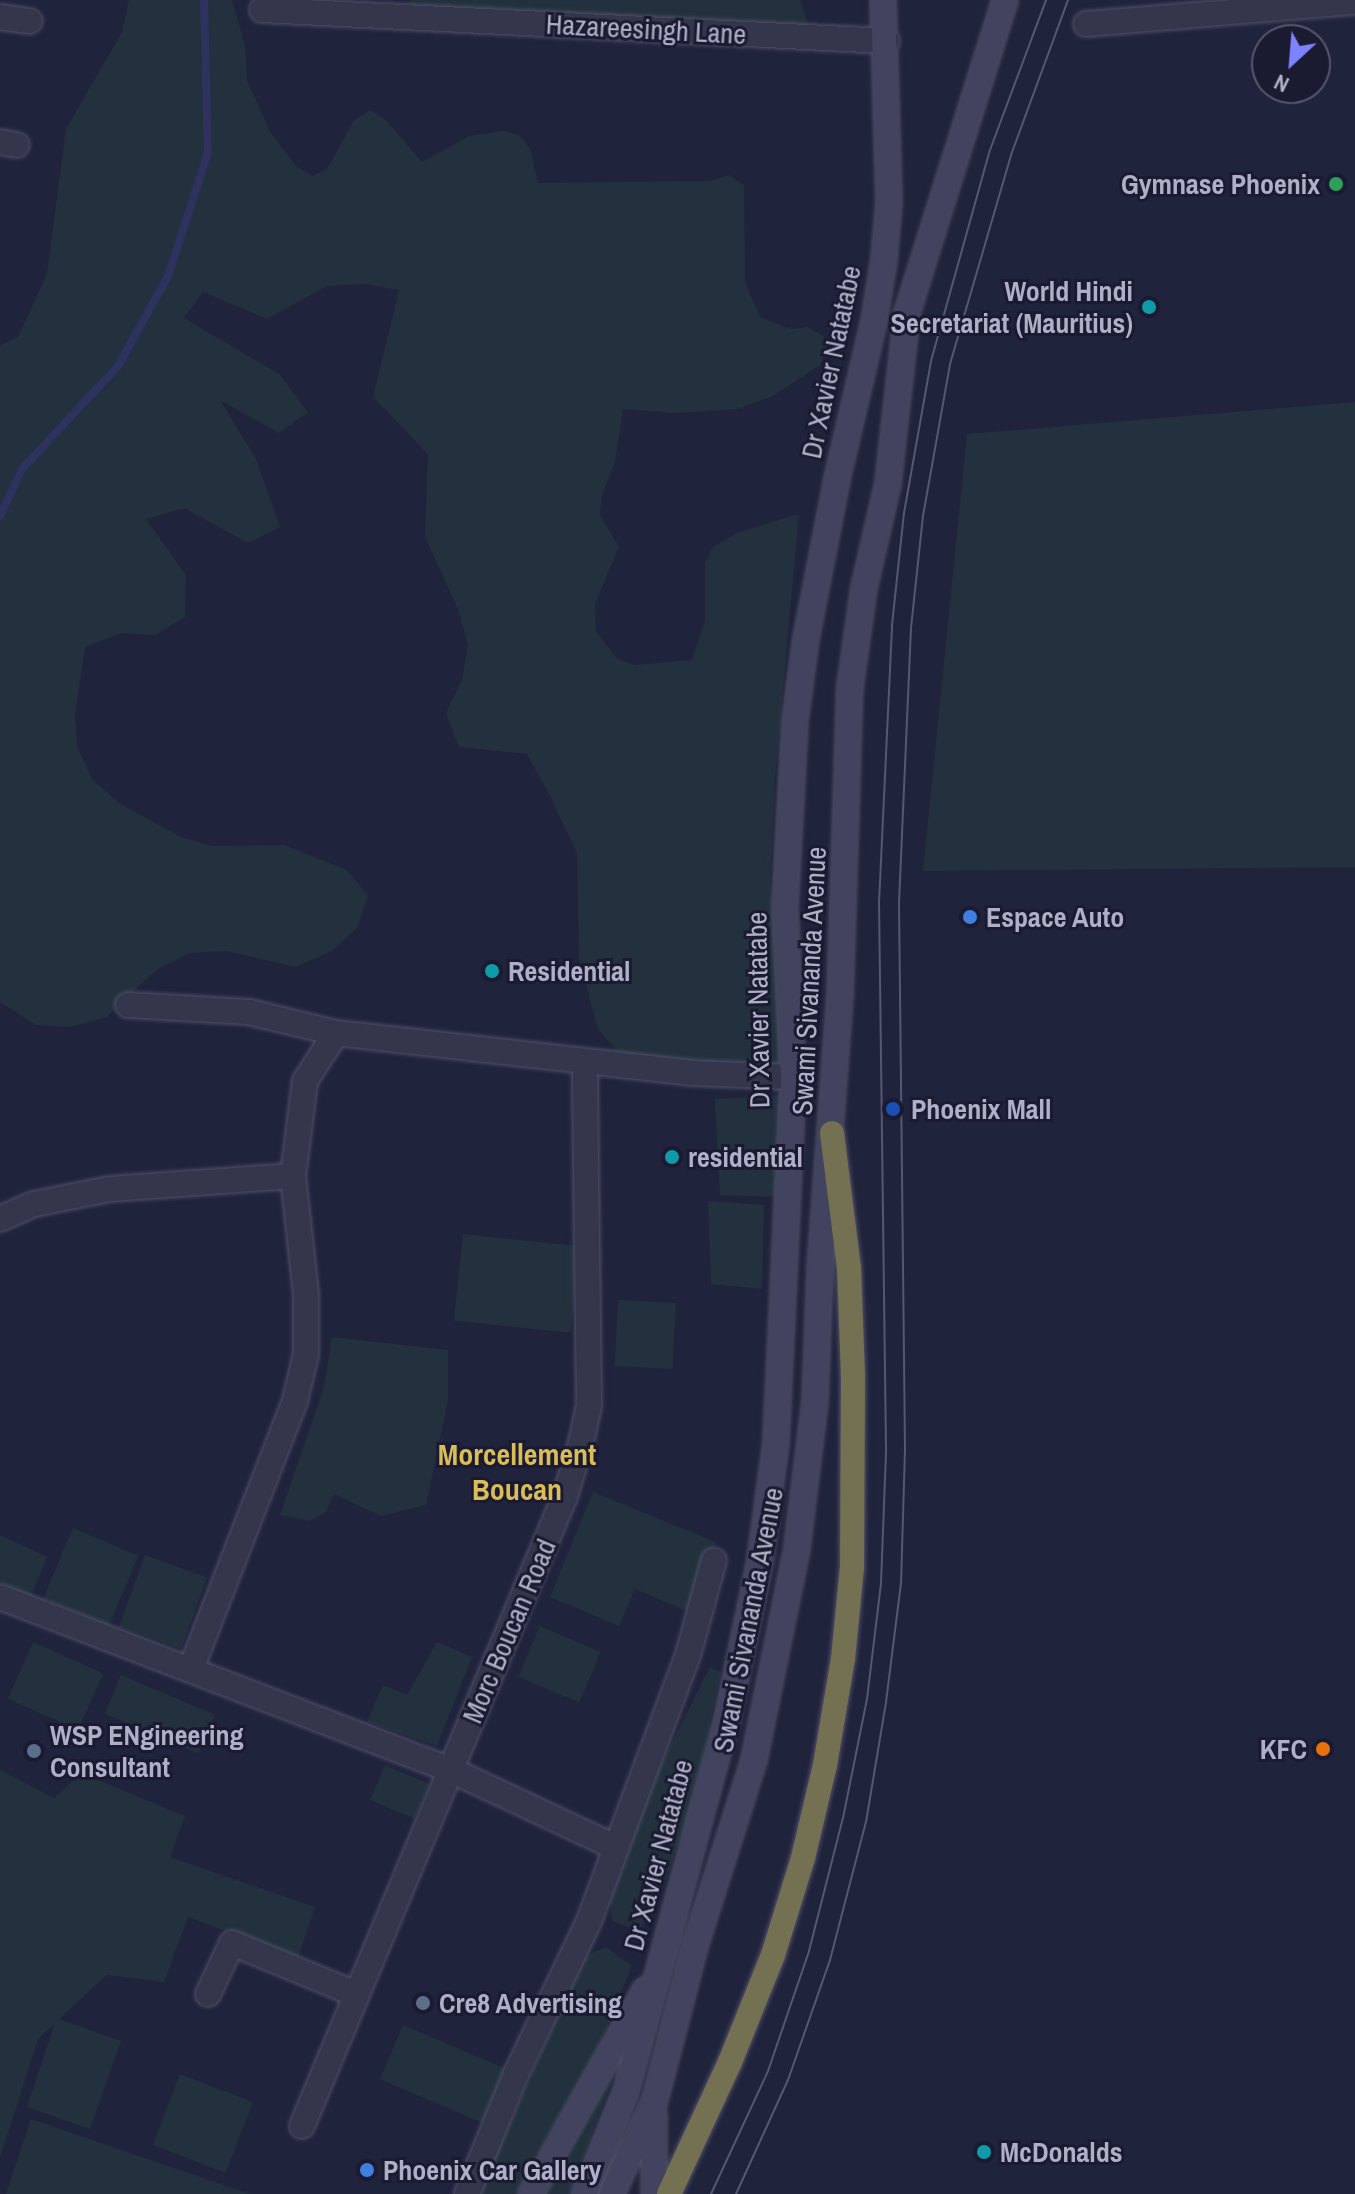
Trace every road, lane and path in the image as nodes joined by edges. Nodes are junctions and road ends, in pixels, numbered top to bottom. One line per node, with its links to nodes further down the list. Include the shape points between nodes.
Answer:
1 (883, 0): 8 (main road, Dr Xavier Natatabe)
2 (1005, 0): 13 (main road, Swami Sivananda Avenue, via 907,313 888,483 864,588 850,687)
3 (1355, 2): 7 (street)
4 (262, 10): 8 (street, Hazareesingh Lane)
5 (0, 17): 6 (street)
6 (30, 21)
7 (1086, 24)
8 (887, 41): 12 (main road, Dr Xavier Natatabe, via 889,202 884,260 831,508 795,721 785,906)
9 (128, 1005): 10 (street, via 249,1012)
10 (336, 1033): 11 (street); 14 (street, via 305,1081)
11 (585, 1061): 12 (street); 19 (street, Morc Boucan Road, via 589,1406 565,1496)
12 (793, 1077): 21 (main road, Dr Xavier Natatabe, via 776,1442 760,1561 727,1719)
13 (832, 1133): 24 (main road, Swami Sivananda Avenue, via 815,1401 797,1548 754,1760 696,1943); 31 (highway, via 849,1268 853,1376 852,1567 843,1659 825,1765 773,1955)
14 (293, 1176): 15 (street, via 110,1189 34,1204); 18 (street, via 306,1294 306,1354 295,1401)
15 (0, 1219)
16 (714, 1560): 20 (street, via 688,1655)
17 (0, 1597): 18 (street)
18 (191, 1669): 19 (street)
19 (451, 1770): 20 (street); 23 (street, Morc Boucan Road)
20 (615, 1847): 26 (street, via 589,1921 516,2074)
21 (658, 1968): 27 (main road); 28 (main road, Dr Xavier Natatabe, via 626,2091)
22 (208, 1994): 23 (street, via 232,1943)
23 (356, 1994): 25 (street, Morc Boucan Road)
24 (655, 2100): 29 (main road, Swami Sivananda Avenue); 30 (main road)
25 (302, 2126)
26 (467, 2194)
27 (531, 2194)
28 (584, 2194)
29 (612, 2194)
30 (654, 2194)
31 (669, 2194)

